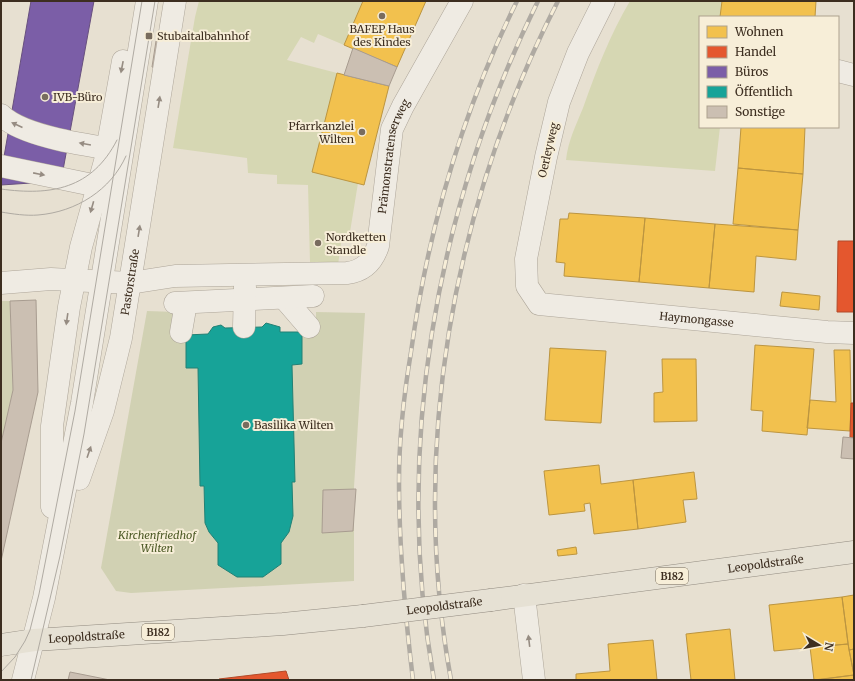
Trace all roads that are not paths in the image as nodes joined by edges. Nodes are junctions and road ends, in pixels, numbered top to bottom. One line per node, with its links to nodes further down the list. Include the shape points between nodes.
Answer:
1 (136, 1): 9 (street, Pastorstraße, one-way to 9)
2 (147, 1): 9 (street, Pastorstraße)
3 (175, 1): 10 (street, Pastorstraße, one-way to 3)
4 (462, 1): 17 (street, Prämonstratenserweg, via 392,129 378,243 373,259 364,267 351,273 175,276)
5 (604, 1): 21 (street, Oerleyweg, via 578,53 559,102 546,157 526,259 527,286)
6 (839, 71): 7 (street)
7 (854, 75)
8 (1, 115): 9 (street, one-way to 8, via 43,135 13,124)
9 (115, 149): 10 (street); 12 (street, Pastorstraße)
10 (151, 155): 13 (street, Pastorstraße)
11 (1, 166): 12 (street, one-way to 12)
12 (107, 188): 13 (street); 14 (street, Pastorstraße, one-way to 14); 15 (street, Pastorstraße)
13 (144, 194): 17 (street, Pastorstraße, one-way to 13)
14 (74, 280): 15 (street, Prämonstratenserweg); 16 (street, Prämonstratenserweg); 27 (street, Pastorstraße, one-way to 27, via 52,426)
15 (102, 282): 17 (street, Prämonstratenserweg); 27 (street, Pastorstraße, via 79,419)
16 (1, 283)
17 (130, 283): 27 (street, Pastorstraße, one-way to 17, via 103,411 118,354)
18 (245, 293): 20 (street); 22 (street); 24 (street, via 181,303)
19 (313, 296): 20 (street)
20 (284, 298): 23 (street)
21 (540, 304): 25 (street, Haymongasse, via 819,331)
22 (244, 327)
23 (308, 327)
24 (181, 332)
25 (854, 332)
26 (854, 552): 28 (main road, Leopoldstraße / B182)
27 (52, 554): 29 (street, Pastorstraße)
28 (524, 595): 29 (main road, Leopoldstraße / B182, bridge, via 283,624); 32 (street, one-way to 28)
29 (34, 640): 30 (main road, B182); 31 (street, Pastorstraße)
30 (1, 645)
31 (23, 680)
32 (534, 680)

